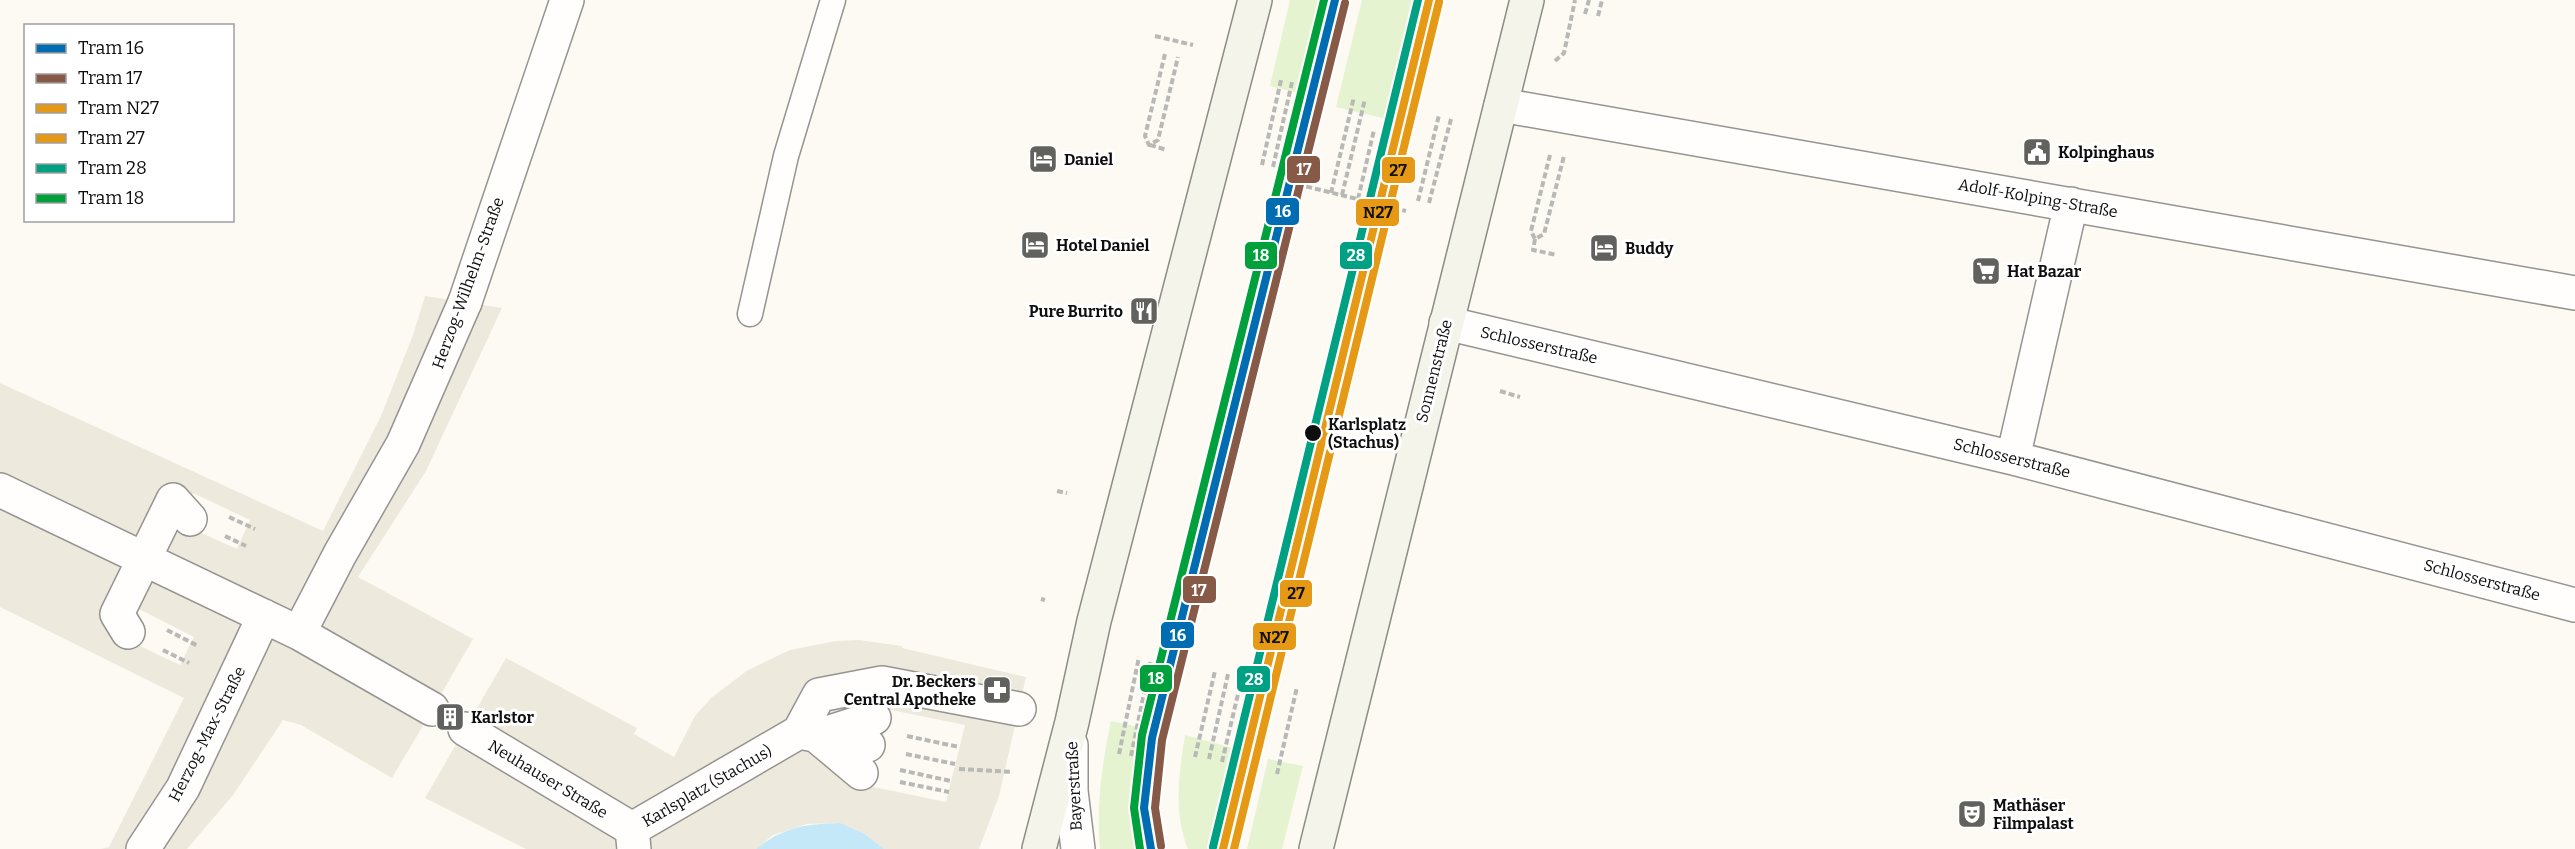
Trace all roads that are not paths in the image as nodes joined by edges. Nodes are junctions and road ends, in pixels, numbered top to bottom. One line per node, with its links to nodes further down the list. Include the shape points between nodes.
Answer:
1 (567, 0): 17 (street, Herzog-Wilhelm-Straße, via 465,302 403,444)
2 (833, 0): 8 (lane, via 786,156)
3 (1255, 0): 20 (main road, via 1094,621)
4 (1527, 0): 5 (main road, Sonnenstraße)
5 (1501, 105): 6 (street, Adolf-Kolping-Straße); 9 (main road, Sonnenstraße)
6 (2071, 204): 7 (street, Adolf-Kolping-Straße); 10 (street)
7 (2575, 293)
8 (750, 314)
9 (1446, 324): 10 (street, Schlosserstraße); 24 (main road, Sonnenstraße)
10 (2013, 458): 14 (street, Schlosserstraße)
11 (0, 490): 13 (street)
12 (187, 507): 13 (street)
13 (145, 558): 15 (street); 16 (street)
14 (2575, 604)
15 (264, 616): 17 (street); 25 (street, Herzog-Max-Straße, via 183,788)
16 (127, 620)
17 (299, 633): 18 (street)
18 (432, 709)
19 (1019, 709): 22 (street, via 882,683 819,695)
20 (1072, 722): 26 (main road); 27 (street, Bayerstraße, via 1071,791)
21 (465, 729): 23 (street, Neuhauser Straße)
22 (808, 734): 22 (street, Karlsplatz (Stachus), via 868,746); 23 (street, Karlsplatz (Stachus))
23 (633, 839)
24 (1316, 848)
25 (143, 849)
26 (1039, 849)
27 (1078, 849)

